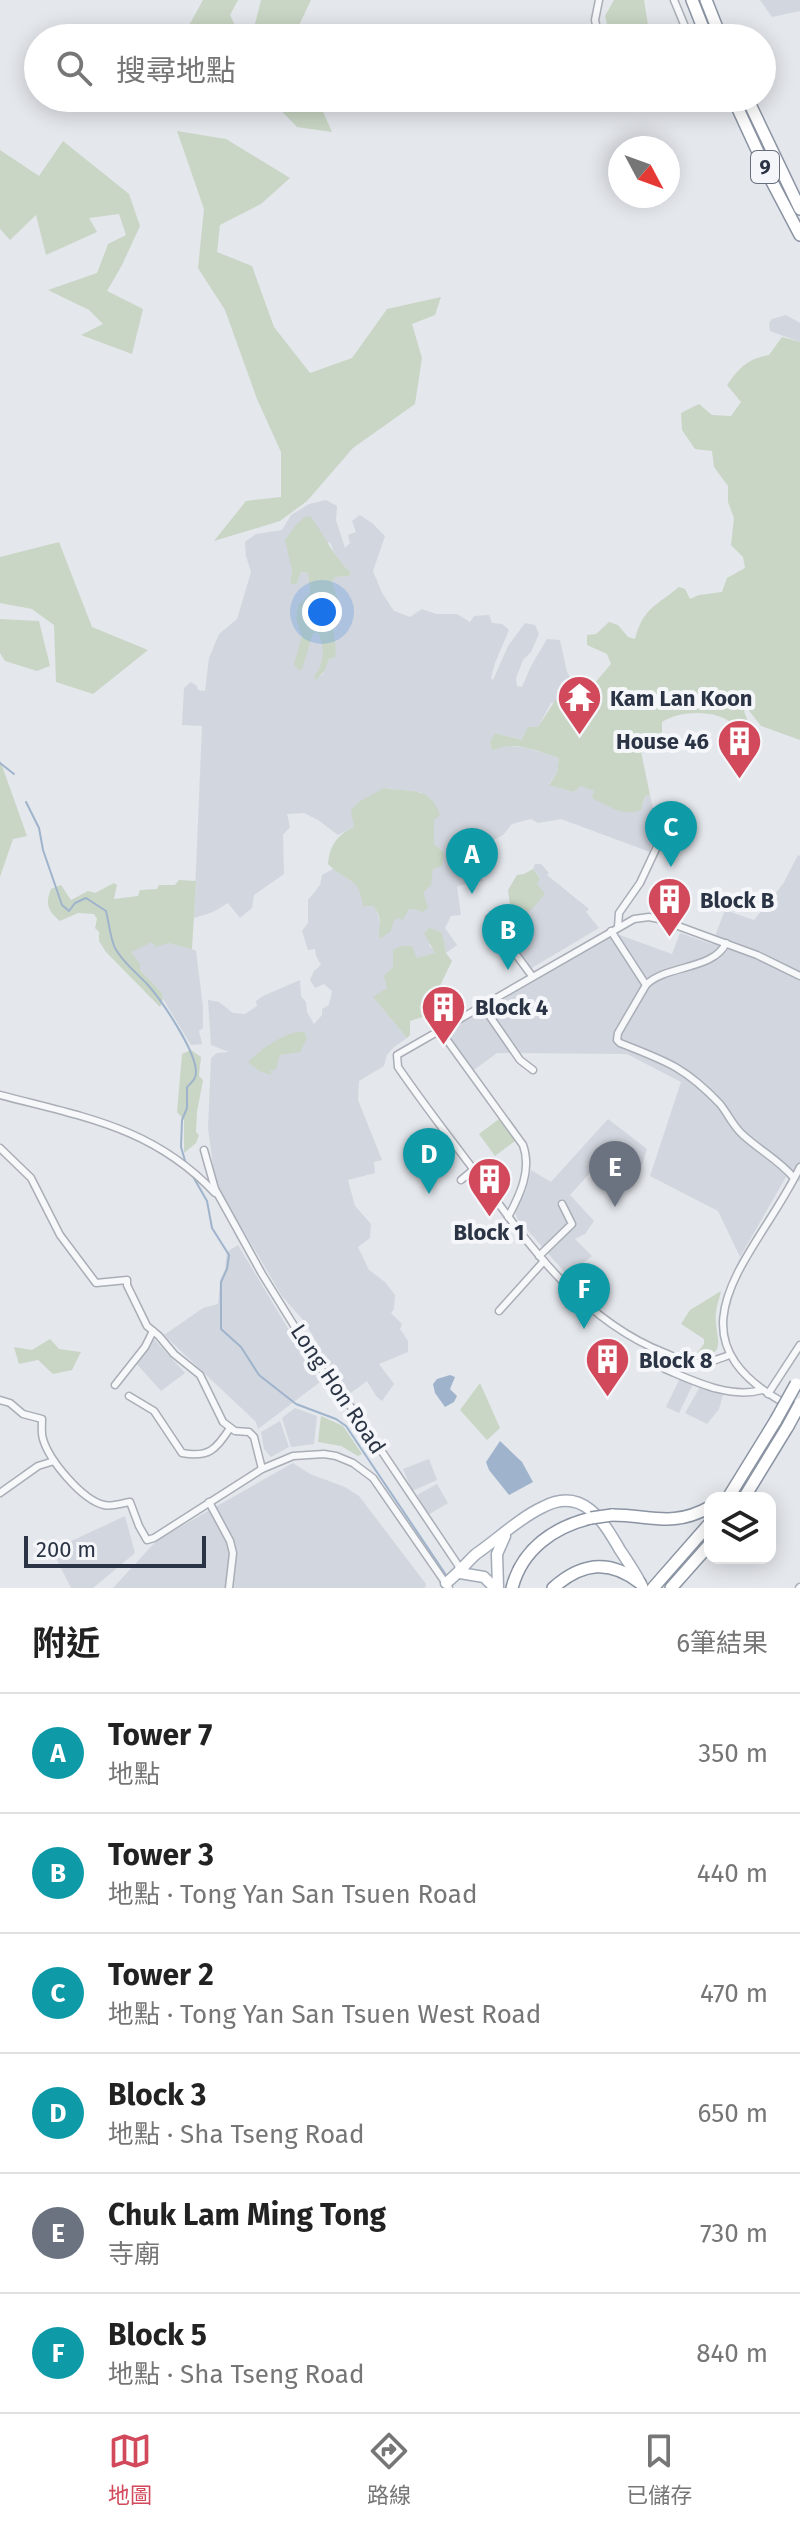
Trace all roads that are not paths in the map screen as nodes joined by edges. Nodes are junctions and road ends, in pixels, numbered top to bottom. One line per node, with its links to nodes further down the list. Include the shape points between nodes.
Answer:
1 (599, 0): 5 (street)
2 (674, 0): 6 (street)
3 (692, 0): 7 (highway)
4 (706, 0): 8 (highway)
5 (596, 24)
6 (684, 24)
7 (701, 24)
8 (715, 24)
9 (739, 112): 12 (highway, 9)
10 (754, 112): 11 (highway, 9)
11 (800, 209)
12 (800, 235)
13 (662, 836): 15 (street)
14 (489, 918): 17 (street)
15 (614, 929): 16 (street, via 634,919 654,918); 17 (street); 19 (street)
16 (726, 943): 18 (street); 19 (street, via 716,955)
17 (532, 976): 20 (street)
18 (800, 976)
19 (646, 985): 28 (street, via 617,1040 686,1072 742,1135)
20 (482, 1005): 21 (street); 22 (street, via 520,1060)
21 (439, 1029): 27 (street, via 397,1055 398,1067); 32 (street, via 528,1158 521,1193)
22 (533, 1070)
23 (0, 1095): 30 (street, Long Hon Road, via 124,1129 182,1163)
24 (0, 1148): 35 (street, via 31,1178 60,1235 96,1283 127,1280)
25 (204, 1150): 30 (street, Long Hon Road)
26 (800, 1167): 28 (street)
27 (473, 1170): 29 (street); 32 (street)
28 (794, 1178): 37 (street, via 727,1295 722,1324)
29 (461, 1180)
30 (222, 1201): 60 (street, Long Hon Road, via 321,1369 458,1565)
31 (562, 1204): 33 (street, via 572,1224)
32 (508, 1217): 33 (street)
33 (541, 1258): 34 (street); 37 (street, via 589,1306 646,1345 692,1362)
34 (499, 1311)
35 (153, 1331): 40 (street); 46 (street, via 200,1375)
36 (800, 1345): 41 (street)
37 (730, 1355): 41 (street)
38 (665, 1369): 41 (street, via 718,1389)
39 (798, 1381): 47 (highway, bridge)
40 (115, 1385)
41 (765, 1392): 45 (street)
42 (129, 1396): 46 (street, via 154,1411 182,1453 199,1456 212,1450)
43 (0, 1400): 48 (street, via 42,1419 42,1437)
44 (800, 1404): 52 (highway, bridge)
45 (800, 1411)
46 (230, 1428): 49 (street, via 254,1437)
47 (759, 1449): 50 (highway); 51 (highway)
48 (54, 1461): 53 (street); 54 (street, via 97,1502 130,1502 147,1540)
49 (262, 1469): 54 (street); 60 (street, via 293,1456 324,1454 353,1463 379,1485)
50 (726, 1492)
51 (732, 1492)
52 (748, 1492)
53 (0, 1493)
54 (209, 1502): 62 (street, via 233,1553)
55 (704, 1510): 64 (highway, bridge, via 669,1520 612,1515 569,1525 541,1542 523,1562)
56 (704, 1530): 66 (highway)
57 (509, 1531): 60 (main road); 61 (main road, via 547,1505 583,1505 603,1522); 63 (main road, via 497,1554)
58 (704, 1552): 59 (highway)
59 (702, 1555): 67 (highway); 68 (highway)
60 (452, 1580): 63 (main road, via 484,1577)
61 (642, 1585): 65 (highway, via 621,1569 599,1566)
62 (229, 1588)
63 (497, 1588)
64 (512, 1588)
65 (553, 1588)
66 (653, 1588)
67 (671, 1588)
68 (680, 1588)

